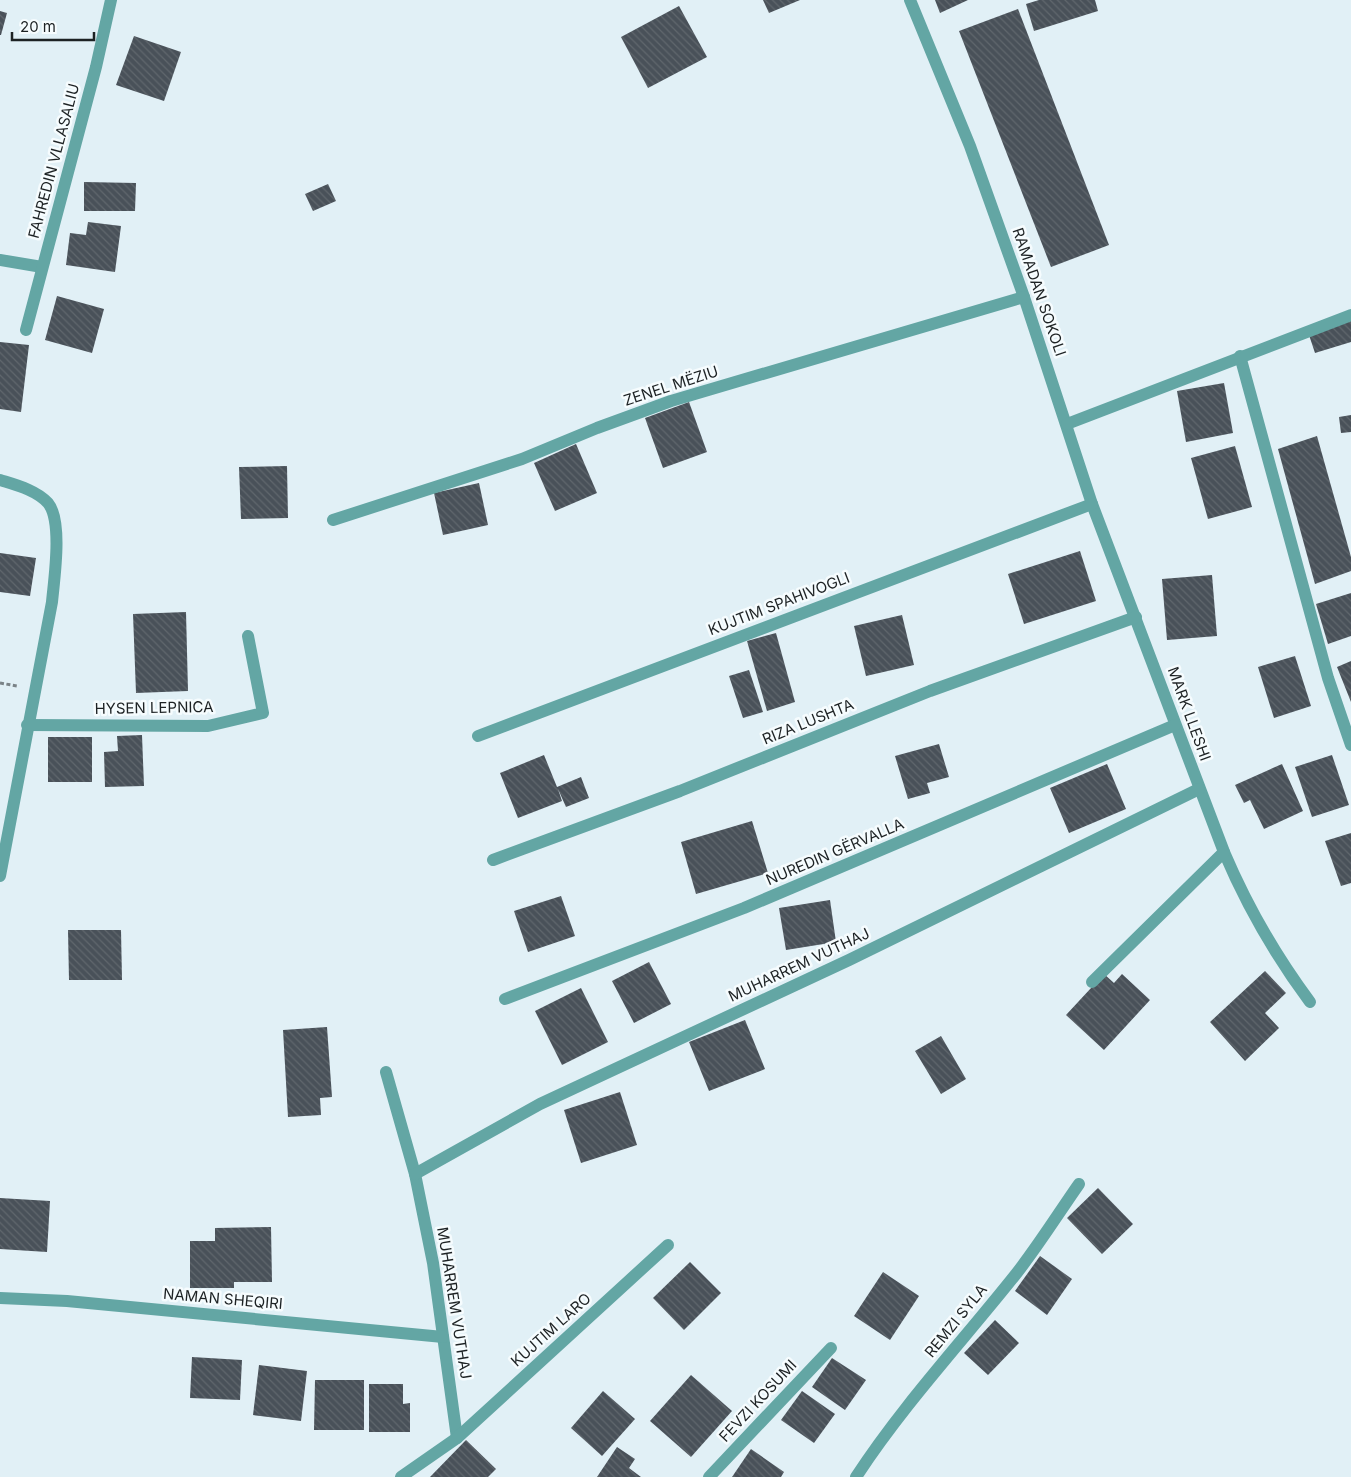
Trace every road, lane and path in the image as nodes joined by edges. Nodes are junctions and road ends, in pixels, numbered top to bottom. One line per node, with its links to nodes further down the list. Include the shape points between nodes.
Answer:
1 (111, 0): 4 (street, FAHREDIN VLLASALIU)
2 (910, 0): 5 (street, RAMADAN SOKOLI, via 970,146)
3 (0, 260): 4 (street)
4 (42, 267): 7 (street, FAHREDIN VLLASALIU)
5 (1024, 297): 9 (street, RAMADAN SOKOLI); 12 (street, ZENEL MËZIU, via 671,401 522,459)
6 (1351, 315): 8 (street)
7 (26, 330)
8 (1240, 356): 9 (street); 18 (street, via 1328,678)
9 (1067, 424): 11 (street, MARK LLESHI)
10 (0, 480): 15 (street, via 36,494 49,504 54,519 56,559 52,602)
11 (1092, 504): 13 (street, MARK LLESHI); 17 (street, KUJTIM SPAHIVOGLI)
12 (333, 520)
13 (1136, 617): 16 (street, MARK LLESHI); 21 (street, RIZA LUSHTA, via 930,691)
14 (248, 636): 15 (street, HYSEN LEPNICA, via 263,713 208,726)
15 (27, 725): 22 (street)
16 (1175, 725): 19 (street, MARK LLESHI); 24 (street, NUREDIN GËRVALLA, via 744,908)
17 (478, 736)
18 (1351, 745)
19 (1199, 789): 20 (street, MARK LLESHI); 27 (street, MUHARREM VUTHAJ, via 849,960 540,1104)
20 (1224, 852): 23 (street); 25 (street, MARK LLESHI, via 1263,934)
21 (493, 860)
22 (0, 876)
23 (1092, 982)
24 (504, 999)
25 (1310, 1002)
26 (386, 1072): 27 (street)
27 (413, 1169): 31 (street, MUHARREM VUTHAJ, via 433,1263)
28 (1078, 1184): 36 (street, REMZI SYLA, via 1017,1273 932,1376)
29 (668, 1245): 33 (street, KUJTIM LARO)
30 (0, 1298): 31 (street, NAMAN SHEQIRI, via 67,1301)
31 (443, 1337): 33 (street, MUHARREM VUTHAJ)
32 (831, 1348): 35 (street, FEVZI KOSUMI)
33 (456, 1438): 34 (street, KUJTIM LARO)
34 (401, 1477)
35 (709, 1477)
36 (856, 1477)

